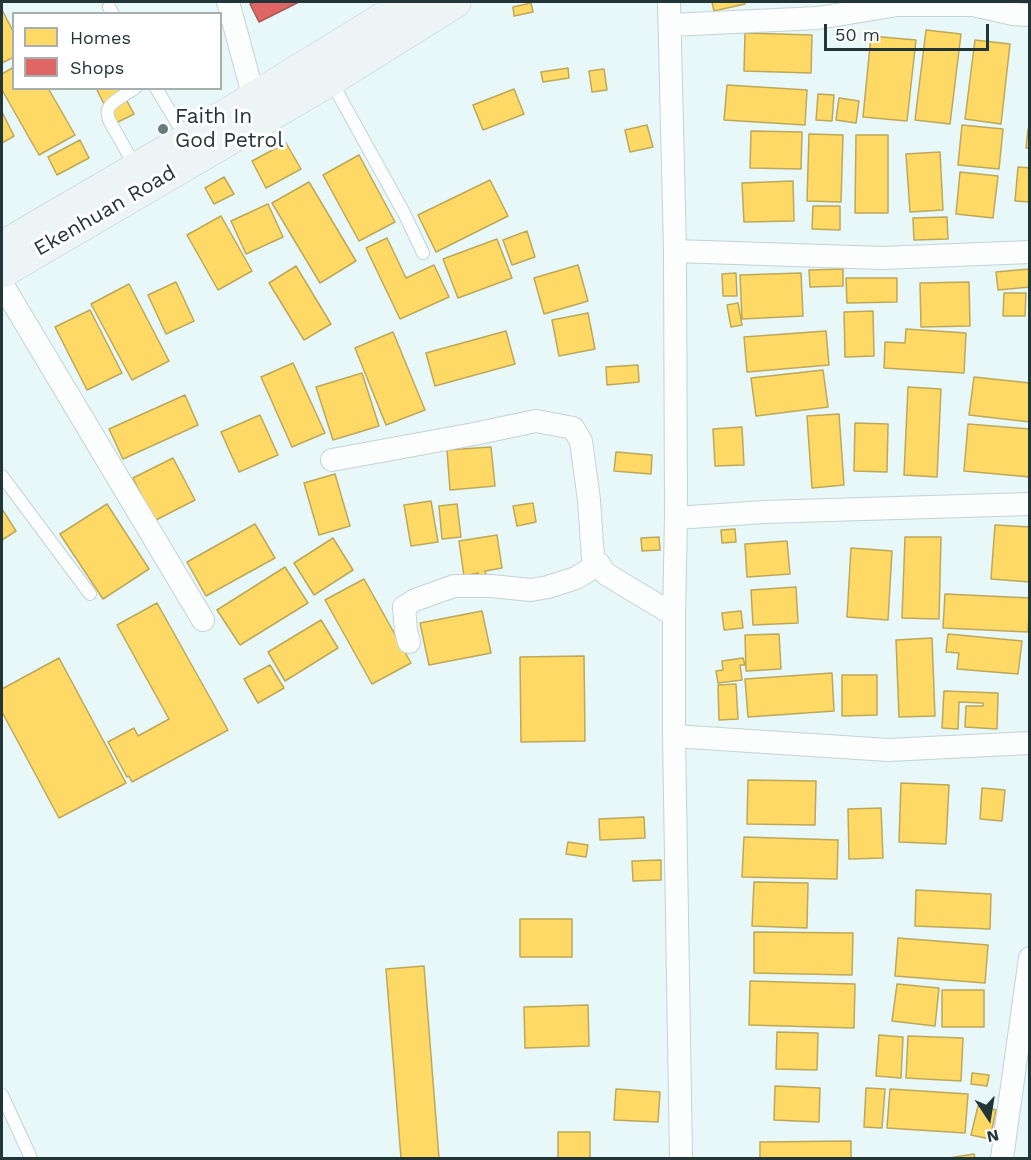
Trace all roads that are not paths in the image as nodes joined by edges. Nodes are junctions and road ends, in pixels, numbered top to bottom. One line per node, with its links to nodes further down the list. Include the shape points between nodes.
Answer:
1 (228, 2): 10 (street)
2 (410, 2): 10 (main road, Ekenhuan Road)
3 (455, 2): 7 (main road, Ekenhuan Road)
4 (669, 2): 6 (street)
5 (1029, 15): 6 (street, via 973,5 898,5 818,18)
6 (670, 25): 14 (street)
7 (330, 80): 16 (lane); 17 (main road, Ekenhuan Road)
8 (132, 90): 12 (lane, via 111,105 108,114)
9 (157, 90): 11 (lane)
10 (254, 98): 11 (main road, Ekenhuan Road)
11 (187, 139): 12 (main road, Ekenhuan Road)
12 (135, 168): 13 (main road, Ekenhuan Road)
13 (2, 247)
14 (675, 251): 15 (street, via 882,258); 22 (street)
15 (1029, 252)
16 (423, 253)
17 (2, 272)
18 (2, 284): 26 (street)
19 (332, 460): 23 (street, via 536,421 573,428 581,441 593,558)
20 (2, 476): 24 (lane)
21 (1029, 504): 22 (street)
22 (676, 518): 25 (street)
23 (599, 564): 25 (street, via 606,574); 27 (street, via 576,578 548,587 531,590 453,586 415,600 404,607)
24 (90, 594)
25 (674, 615): 28 (street)
26 (203, 620)
27 (409, 642)
28 (674, 736): 29 (street, via 888,750); 34 (street)
29 (1029, 743)
30 (1029, 958): 31 (street)
31 (1023, 1045): 35 (street)
32 (2, 1095): 33 (lane)
33 (32, 1158)
34 (681, 1158)
35 (1002, 1158)

